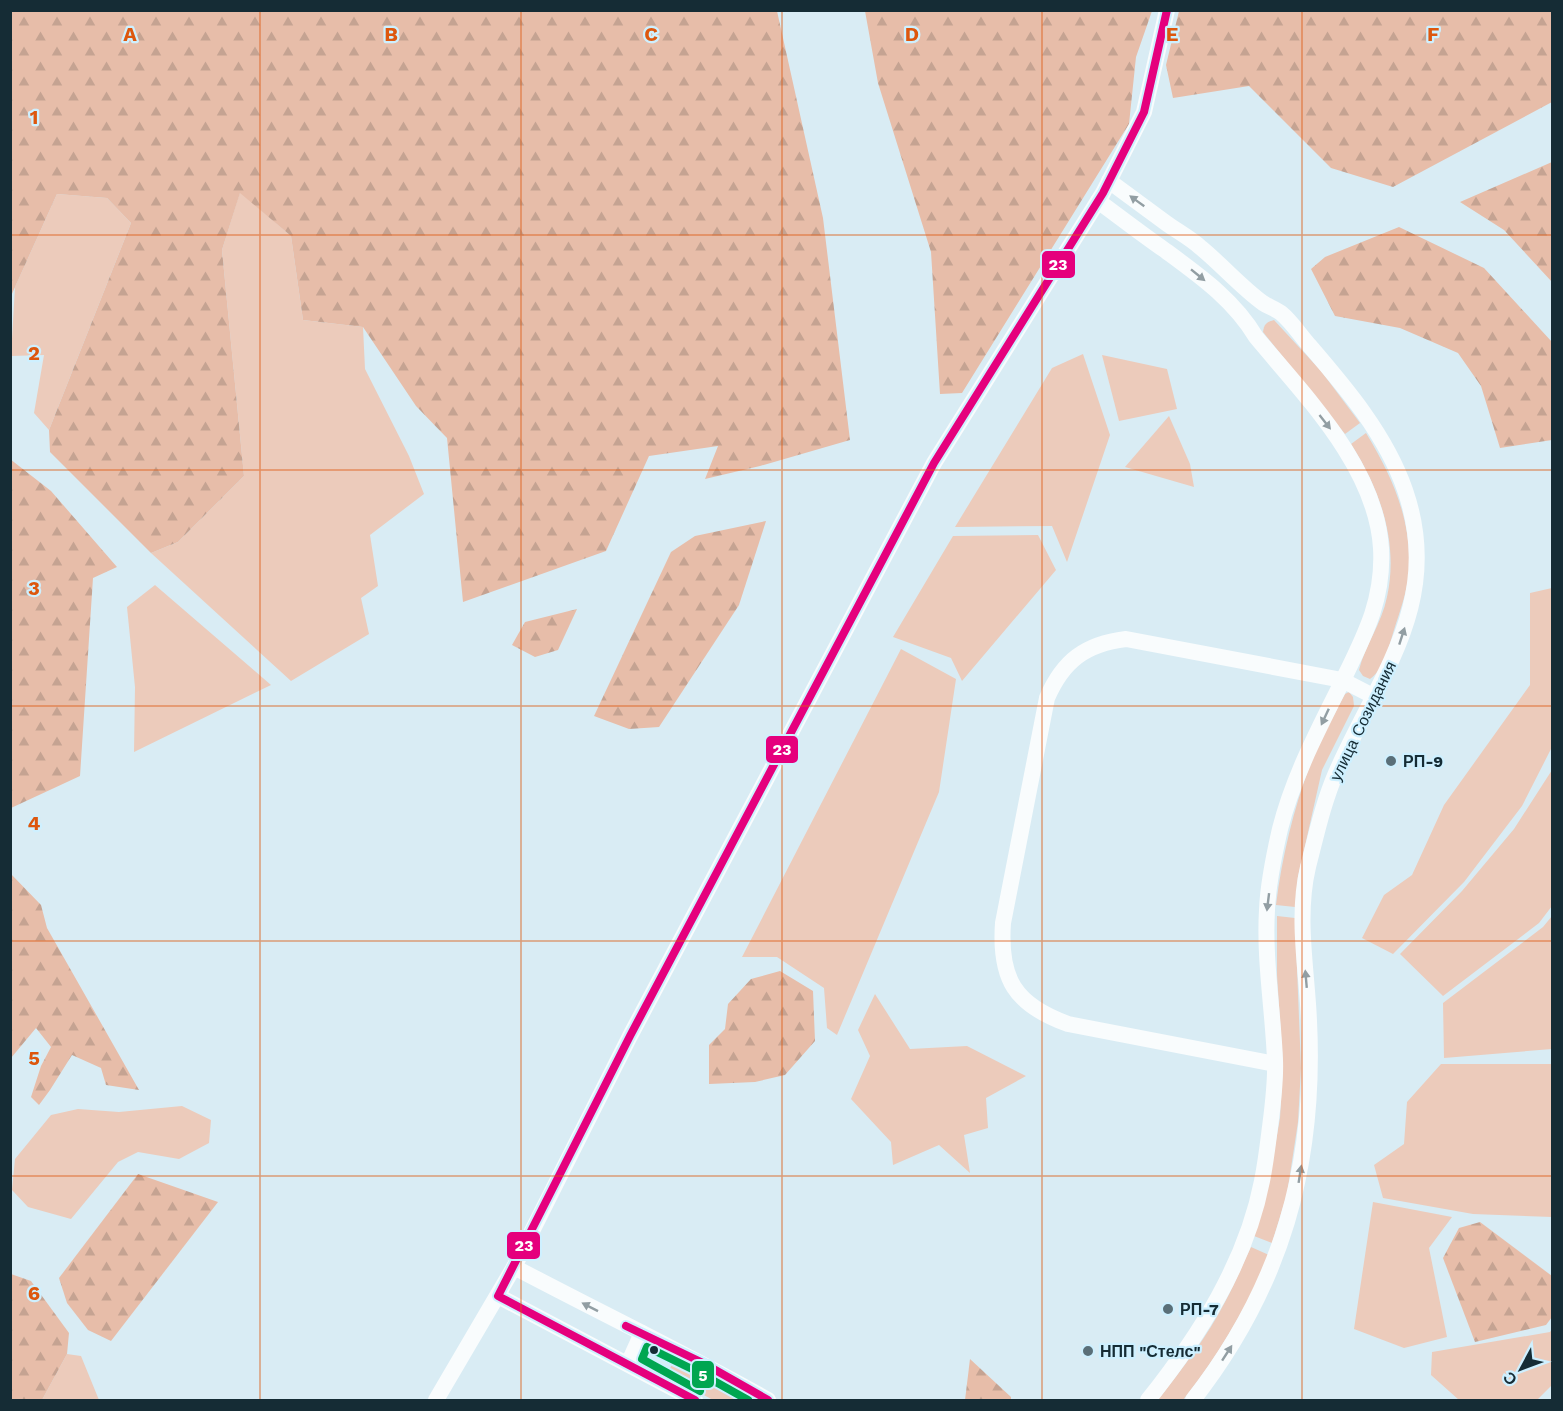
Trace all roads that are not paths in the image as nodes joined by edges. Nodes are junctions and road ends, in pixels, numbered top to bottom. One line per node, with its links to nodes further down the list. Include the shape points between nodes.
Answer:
1 (1167, 10): 2 (street, via 1144,112)
2 (1109, 181): 3 (street); 4 (street, улица Созидания, one-way to 2, via 1263,303 1197,243)
3 (1098, 201): 5 (street, one-way to 5, via 1224,296 1246,319); 9 (street, via 934,463 630,1036)
4 (1279, 312): 5 (street, via 1268,311 1259,317); 7 (street, улица Созидания, one-way to 4, via 1400,644 1414,597 1418,572 1412,515 1393,462 1371,423)
5 (1256, 337): 6 (street, one-way to 6, via 1341,444 1372,503 1381,546 1378,596 1367,631)
6 (1342, 680): 7 (street); 8 (street, one-way to 8, via 1294,786 1272,870 1267,910); 8 (street, via 1140,640 1111,640 1084,650 1064,668 1047,698 1003,923 1006,971 1018,994 1046,1016 1088,1028)
7 (1375, 697): 17 (street, улица Созидания, one-way to 7, via 1250,1315 1279,1252 1297,1191 1310,1072 1302,913 1307,872 1335,775)
8 (1275, 1064): 16 (street, via 1262,1183 1244,1240 1200,1330)
9 (514, 1267): 10 (street); 11 (street, one-way to 9)
10 (498, 1296): 12 (street); 13 (street)
11 (642, 1333): 12 (street); 15 (street)
12 (628, 1364): 14 (street)
13 (435, 1401)
14 (695, 1401)
15 (768, 1401)
16 (1148, 1401)
17 (1193, 1401)

